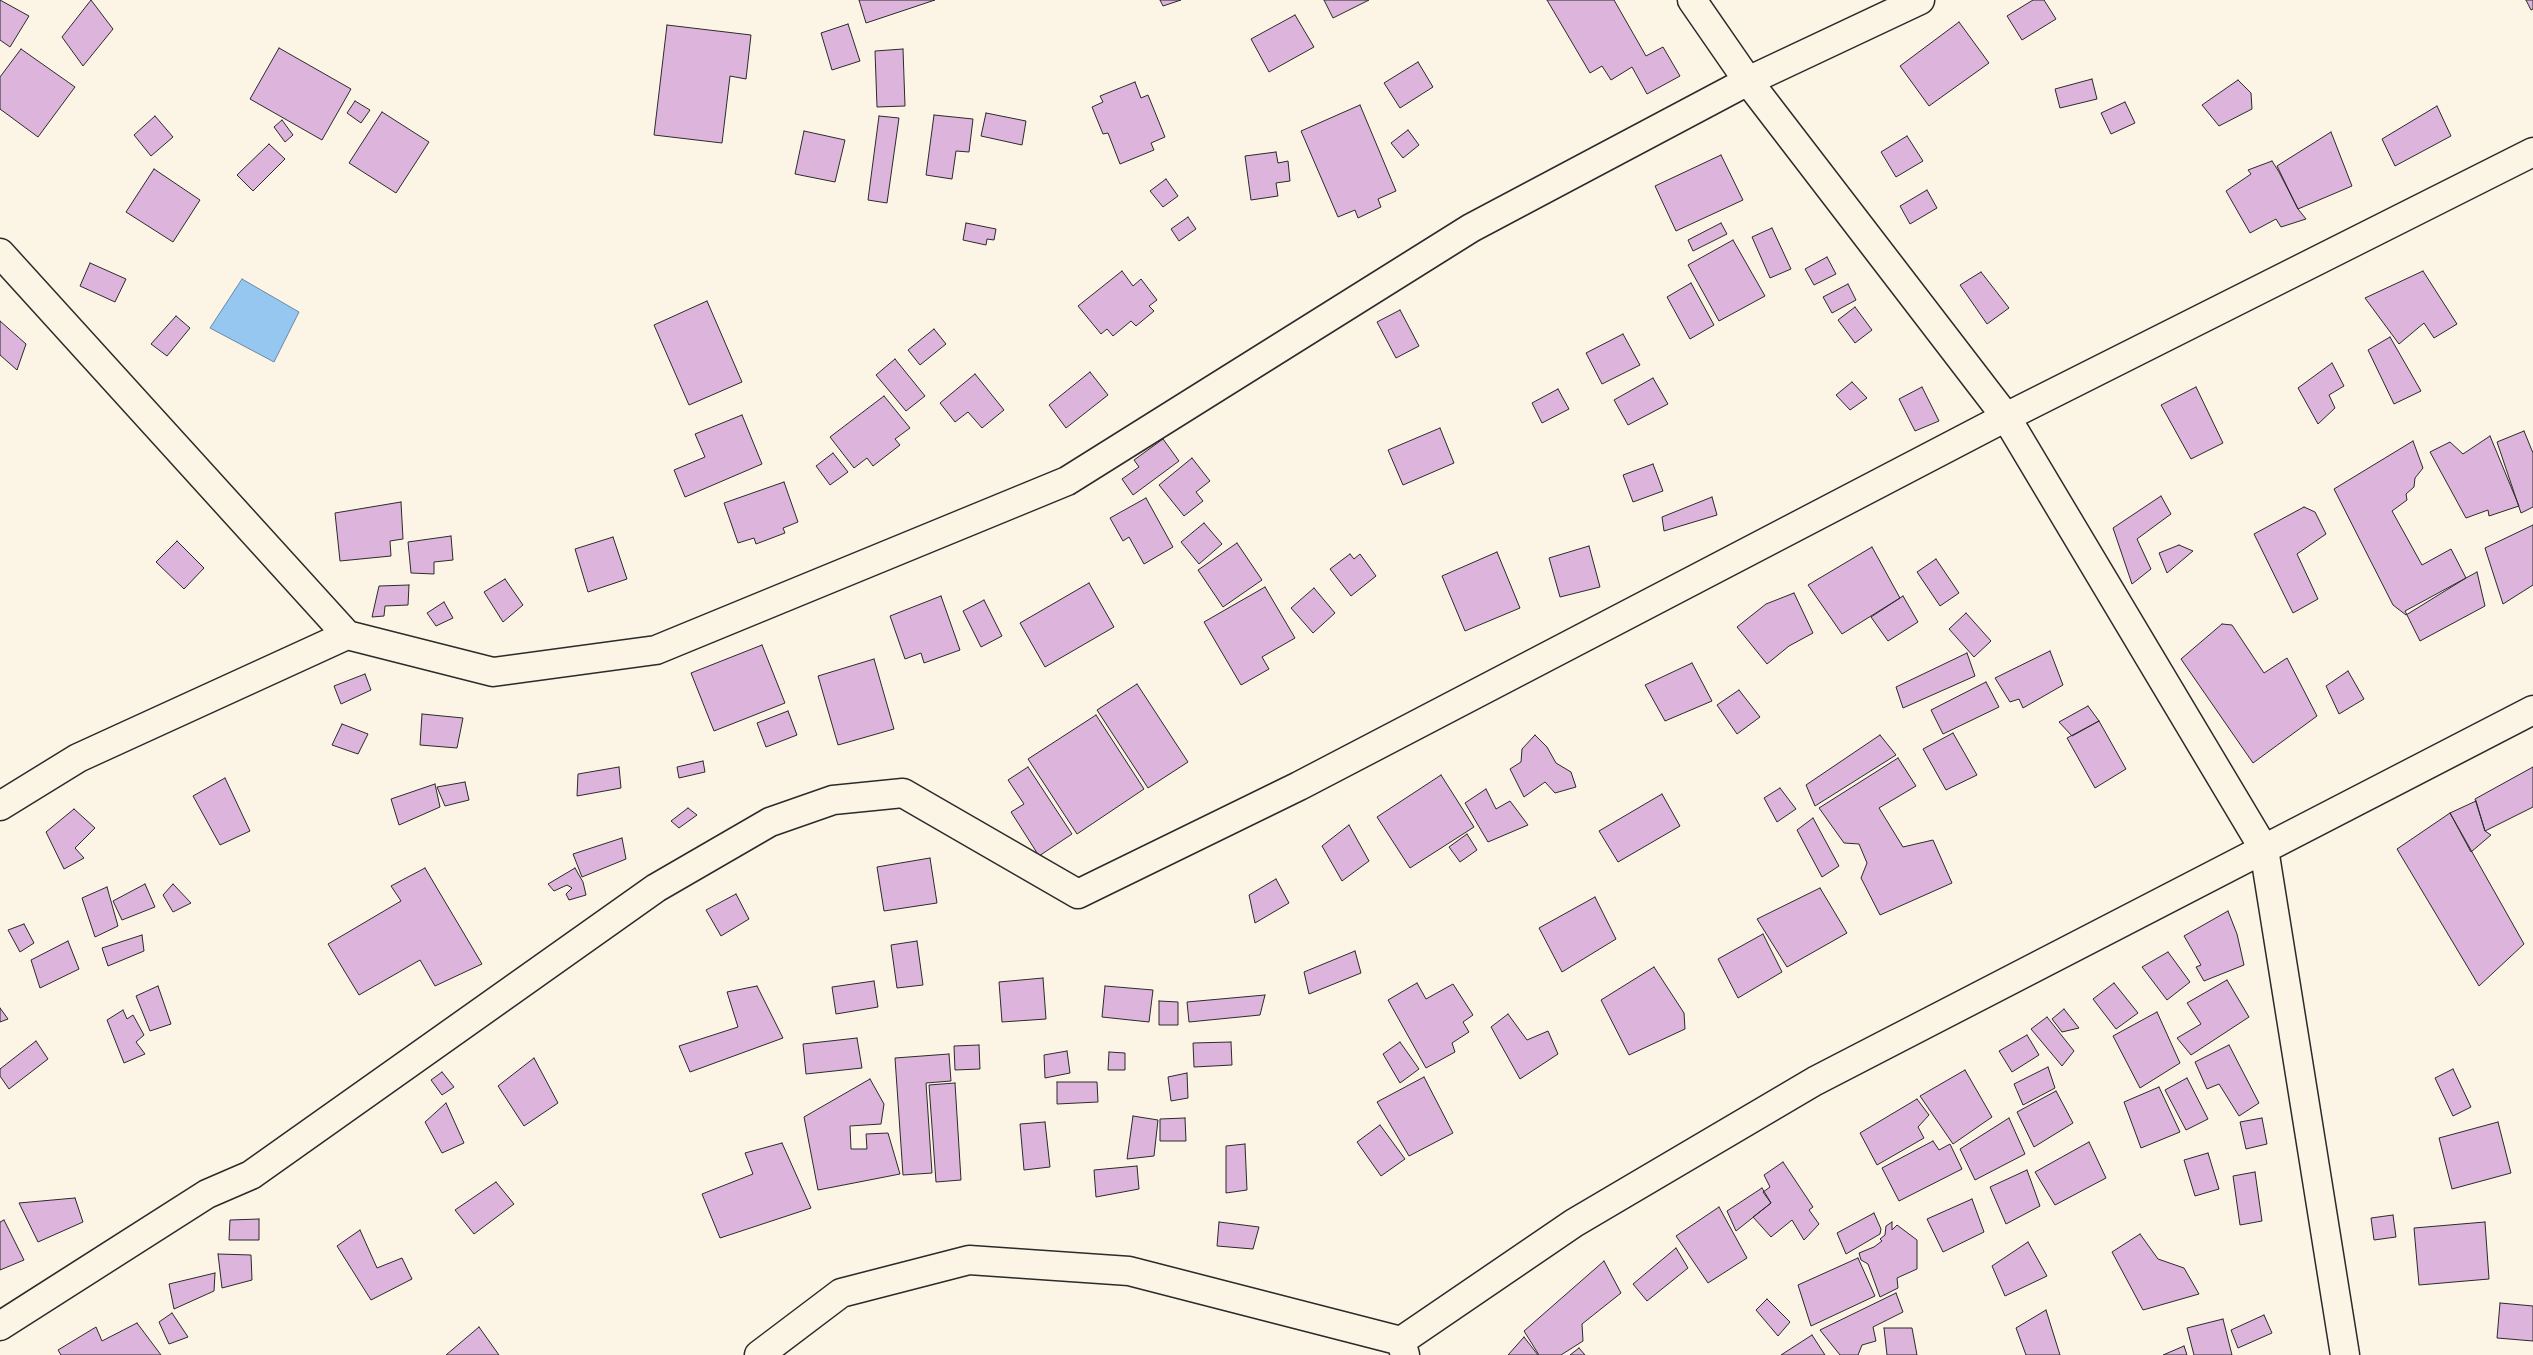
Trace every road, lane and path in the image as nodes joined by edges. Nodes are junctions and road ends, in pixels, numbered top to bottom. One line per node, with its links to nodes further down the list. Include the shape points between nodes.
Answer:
1 (1692, 0): 3 (street)
2 (1920, 0): 3 (street)
3 (1748, 81): 6 (street); 7 (street, via 1471,228 1067,481 656,650 493,672)
4 (2533, 152): 6 (street)
5 (0, 253): 7 (street)
6 (2006, 417): 10 (street); 11 (street, via 1308,782 1078,894 903,793 833,800 770,822 656,888 251,1175 207,1194)
7 (347, 635): 9 (street, via 78,758)
8 (2533, 710): 10 (street)
9 (0, 806)
10 (2264, 849): 12 (street, via 1815,1082 1574,1223); 14 (street)
11 (0, 1326)
12 (1397, 1350): 13 (street, via 1129,1271 969,1260 841,1293)
13 (759, 1355)
14 (2345, 1355)

